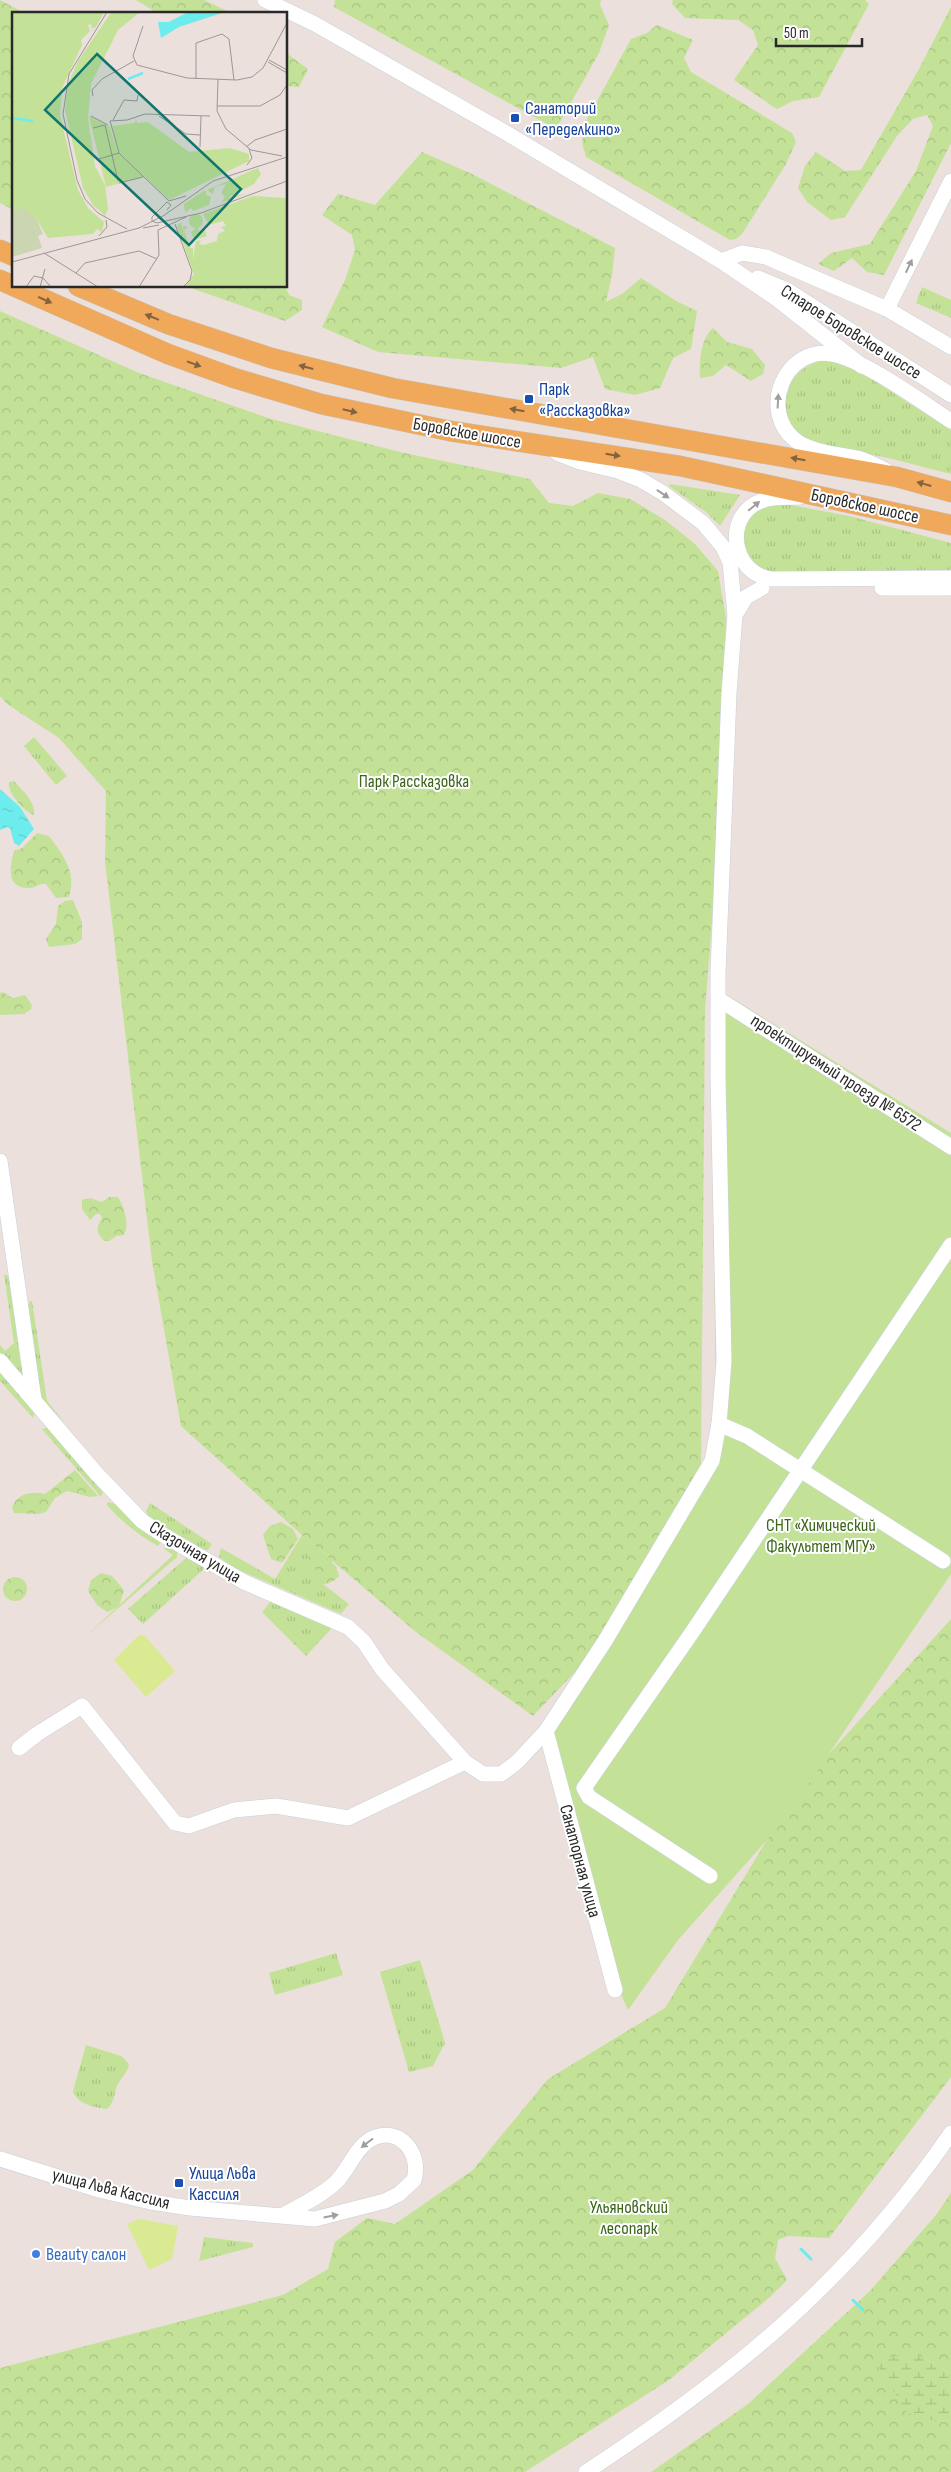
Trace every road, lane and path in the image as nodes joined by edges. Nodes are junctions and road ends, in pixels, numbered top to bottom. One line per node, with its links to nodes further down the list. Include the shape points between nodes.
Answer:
1 (265, 0): 5 (street, via 315,24 508,134)
2 (951, 180): 11 (street, one-way to 2)
3 (0, 250): 4 (main road)
4 (12, 255)
5 (721, 261): 6 (street, Старое Боровское шоссе); 11 (street, via 742,253 766,257); 13 (street, via 777,299)
6 (756, 278): 14 (street); 15 (street, Старое Боровское шоссе, via 787,290)
7 (0, 280): 8 (main road, Боровское шоссе, one-way to 8)
8 (12, 285)
9 (18, 288): 18 (main road, Боровское шоссе, one-way to 18, via 168,354 278,392 450,431)
10 (83, 288): 19 (main road, Боровское шоссе, one-way to 10, via 392,388 262,355 168,324)
11 (887, 309): 12 (street)
12 (951, 347)
13 (862, 366): 14 (street); 19 (street, one-way to 13, via 863,460 799,443 790,436 779,416 778,398 782,382 791,368 804,358 830,353)
14 (916, 393): 16 (street); 17 (street)
15 (951, 394)
16 (951, 410)
17 (951, 421)
18 (537, 444): 21 (main road, Боровское шоссе, one-way to 21, via 680,466); 23 (street, one-way to 23, via 580,462 630,475 655,488 703,523 718,539)
19 (897, 477): 20 (main road, Боровское шоссе, one-way to 19)
20 (951, 492)
21 (822, 496): 22 (main road, Боровское шоссе); 25 (street, one-way to 21, via 772,579 758,576 748,568 740,558 736,543 739,526 748,510 767,499)
22 (951, 525)
23 (730, 562): 26 (street, via 744,579); 28 (street, Сказочная улица)
24 (951, 578): 25 (street)
25 (912, 583): 26 (street); 27 (street)
26 (762, 588): 28 (street, via 746,597)
27 (951, 588)
28 (735, 615): 29 (street, Сказочная улица, via 718,973)
29 (720, 1000): 30 (street, проектируемый проезд № 6572); 35 (street, Сказочная улица, via 718,1078 724,1361)
30 (951, 1147)
31 (0, 1161): 34 (street)
32 (951, 1245): 36 (street)
33 (0, 1361): 34 (street, Сказочная улица)
34 (34, 1400): 40 (street, Сказочная улица, via 96,1473 152,1528 244,1582 343,1625 364,1642 382,1669)
35 (719, 1424): 36 (street, via 747,1436); 38 (street, Сказочная улица, via 712,1461 605,1641)
36 (801, 1470): 37 (street); 41 (street, via 584,1788 589,1798)
37 (942, 1561)
38 (546, 1731): 40 (street, Сказочная улица, via 517,1762 500,1774 483,1774); 42 (street, Санаторная улица)
39 (19, 1748): 40 (street, via 82,1706 175,1823 189,1826 234,1810 276,1806 348,1818)
40 (465, 1762)
41 (710, 1876)
42 (615, 1990)
43 (951, 2134): 46 (street, via 863,2246 784,2326 658,2426)
44 (0, 2159): 45 (street, улица Льва Кассиля, via 99,2190 151,2202)
45 (283, 2216): 45 (street, улица Льва Кассиля, one-way to 45, via 314,2219 385,2201 414,2180 416,2160 403,2141 392,2137 373,2138 358,2151 334,2184)
46 (586, 2472)

